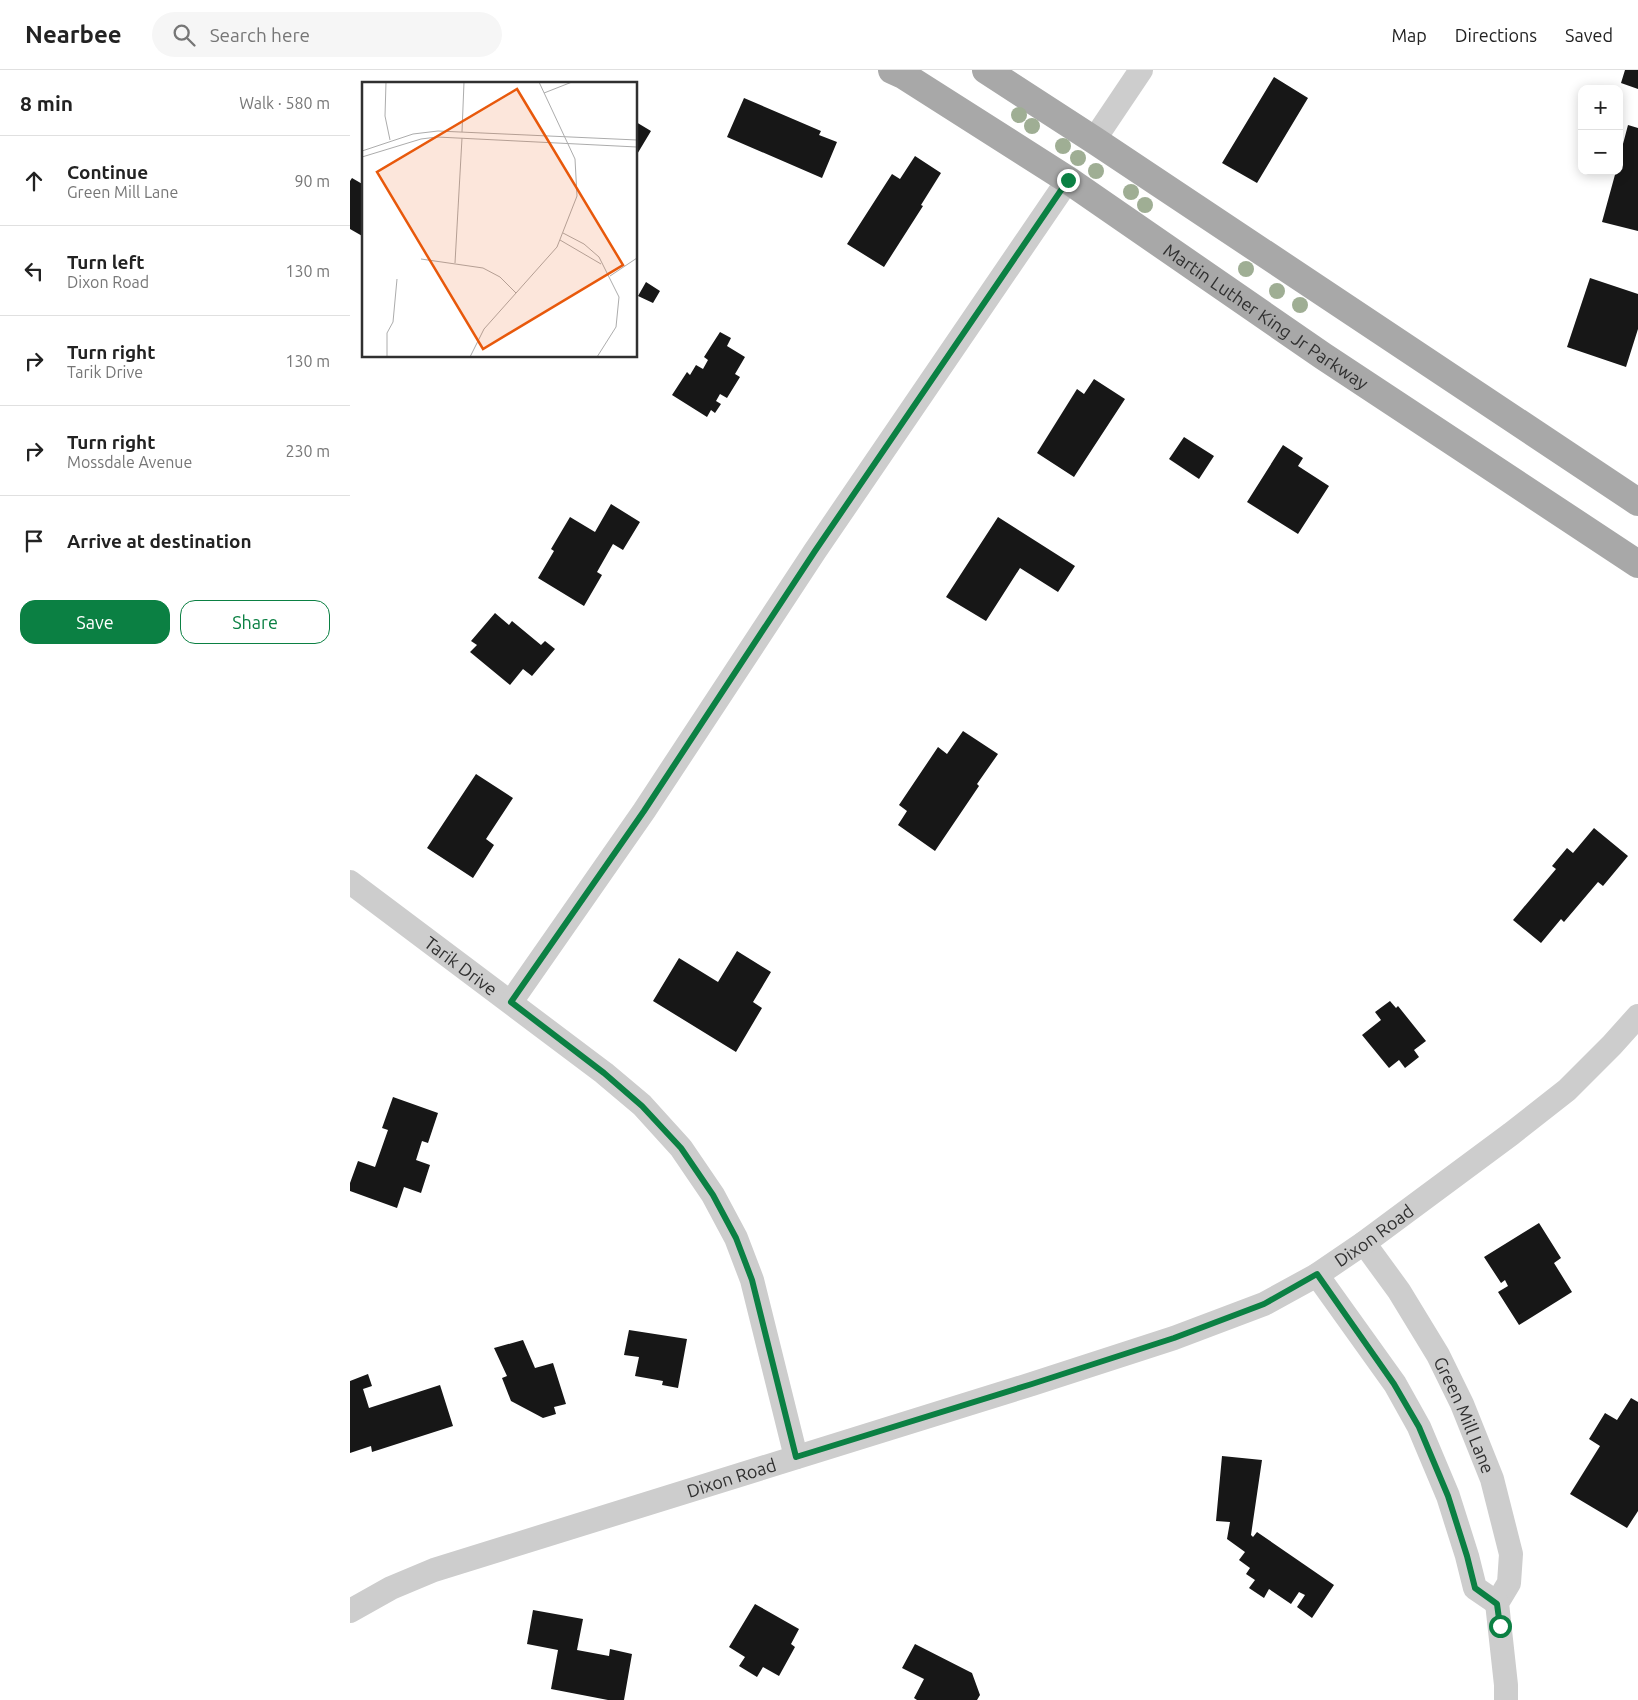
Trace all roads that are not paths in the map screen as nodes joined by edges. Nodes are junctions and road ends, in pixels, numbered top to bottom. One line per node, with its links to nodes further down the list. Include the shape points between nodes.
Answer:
1 (892, 70): 5 (main road, Martin Luther King Jr Parkway)
2 (986, 70): 4 (main road)
3 (1141, 70): 4 (street)
4 (1094, 140): 6 (main road)
5 (1068, 180): 7 (main road, Martin Luther King Jr Parkway, via 1323,356); 9 (street, via 815,551 644,811)
6 (1638, 502)
7 (1638, 564)
8 (350, 882): 9 (street, Tarik Drive)
9 (511, 1002): 13 (street, Tarik Drive, via 642,1106 681,1148 713,1195 736,1238 752,1280)
10 (1638, 1016): 11 (street, Dixon Road, via 1567,1090)
11 (1364, 1242): 12 (street, Dixon Road); 14 (street, Green Mill Lane, via 1438,1355 1492,1479 1511,1554 1509,1583)
12 (1317, 1274): 13 (street, Dixon Road, via 1264,1304 1174,1338); 14 (street, via 1394,1384 1419,1427 1448,1496 1475,1588)
13 (796, 1457): 15 (street, Dixon Road, via 434,1570)
14 (1497, 1604): 16 (street)
15 (350, 1611)
16 (1506, 1700)

